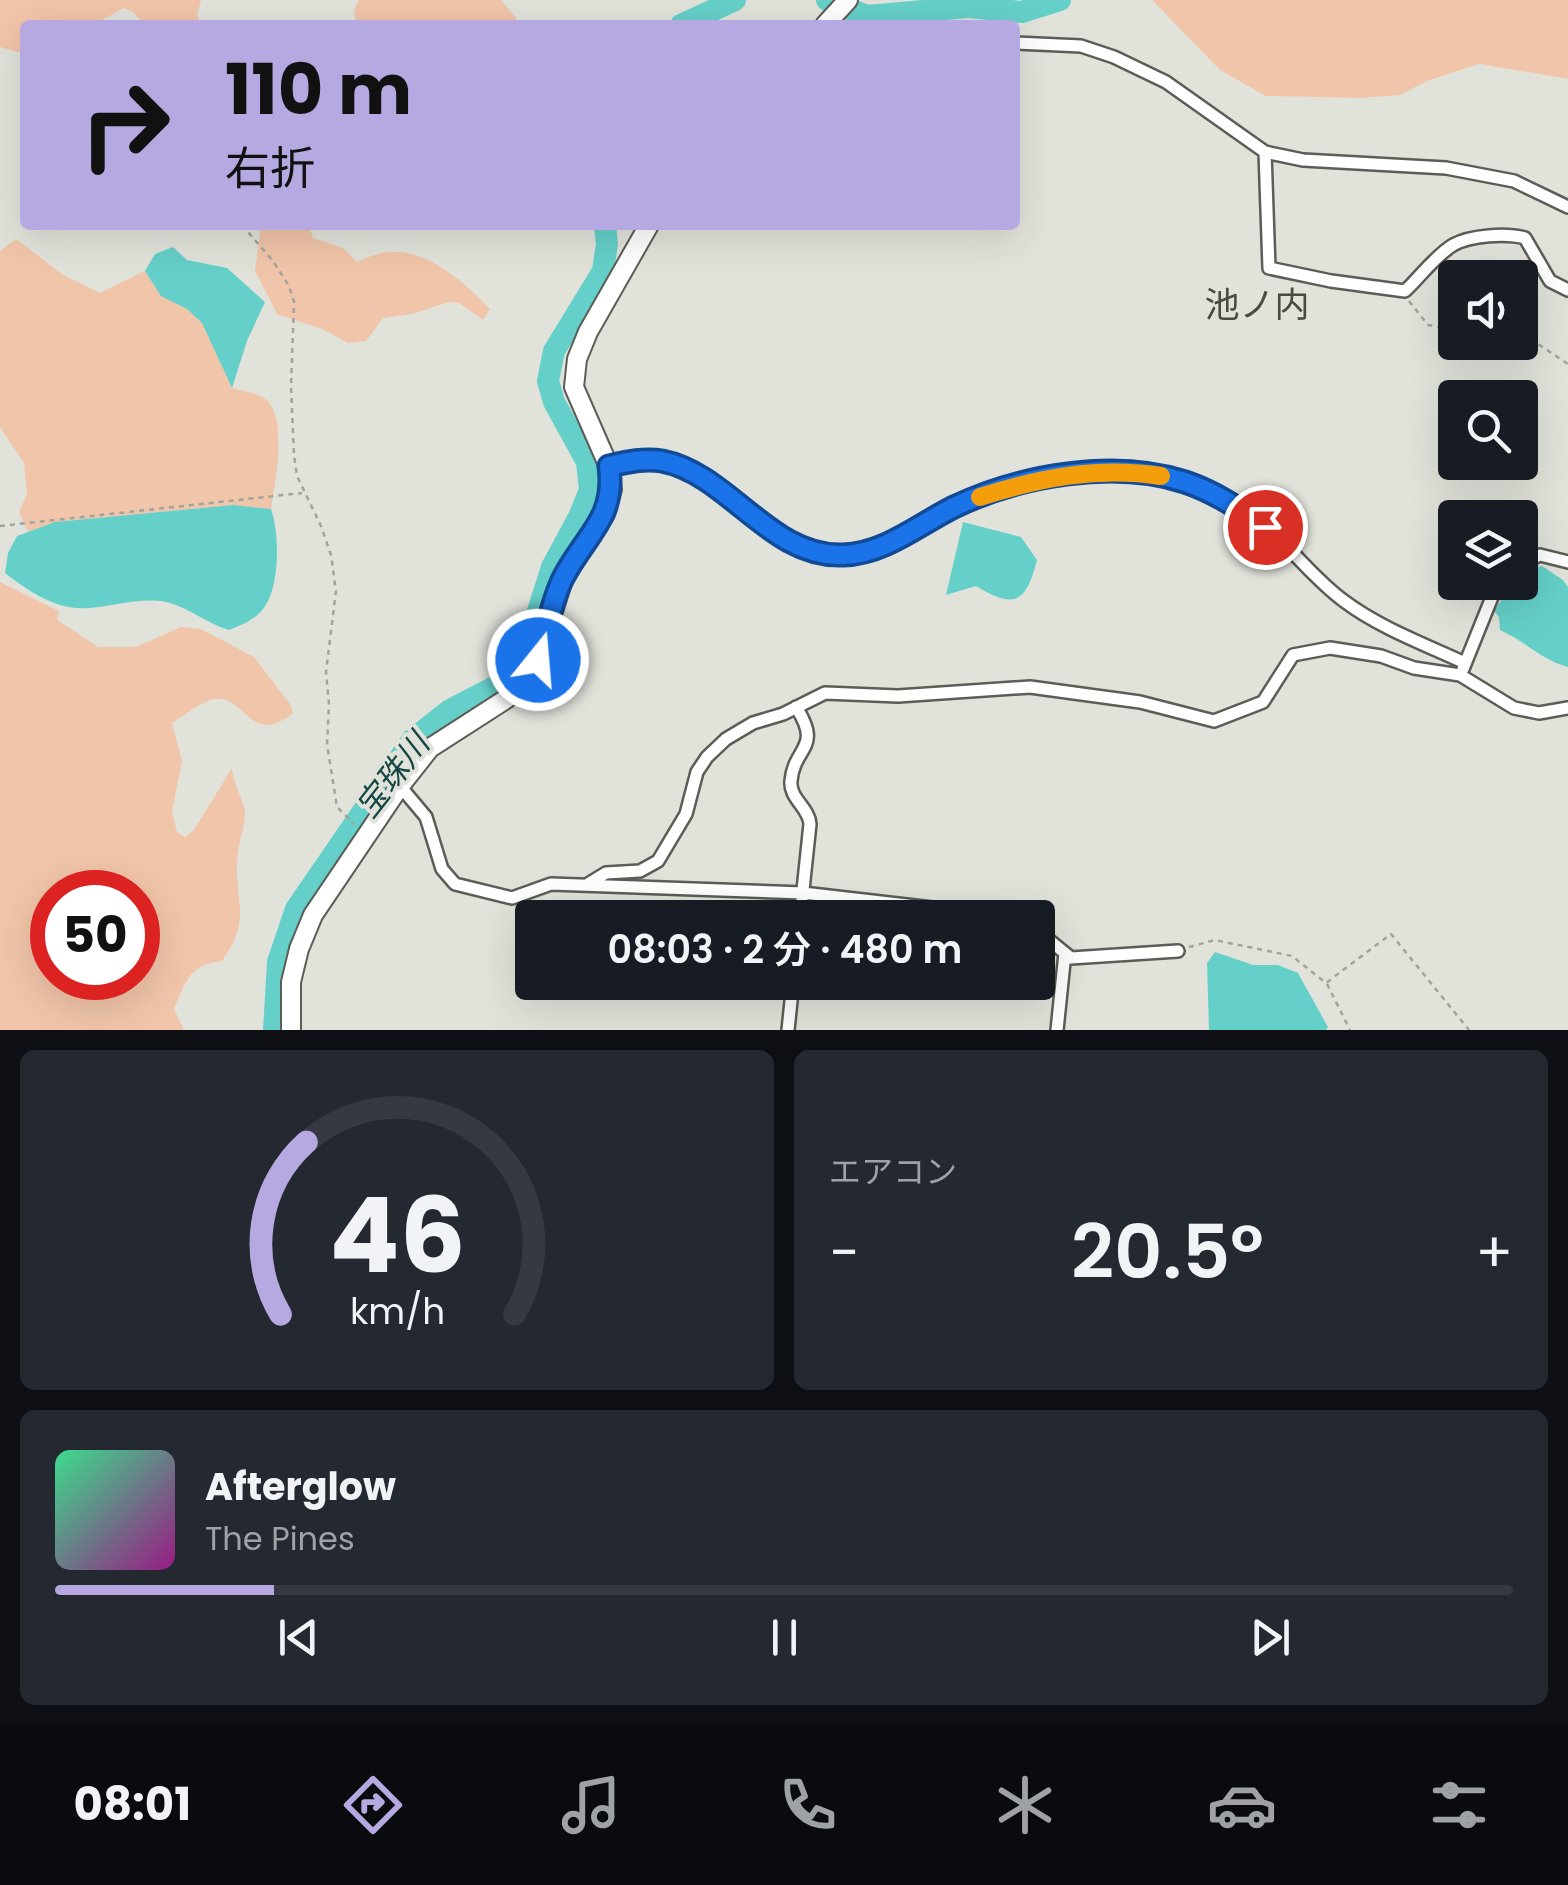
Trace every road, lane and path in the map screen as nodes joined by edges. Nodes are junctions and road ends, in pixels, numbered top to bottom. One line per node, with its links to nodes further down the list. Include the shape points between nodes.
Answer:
1 (848, 0): 2 (main road)
2 (833, 20)
3 (1020, 43): 4 (street, via 1081,46 1114,57 1166,82)
4 (1264, 152): 5 (street, via 1446,168 1514,181); 9 (street, via 1268,268)
5 (1568, 207)
6 (246, 230): 14 (path, via 294,302 294,455)
7 (646, 230): 13 (main road, via 576,358 574,387)
8 (1568, 290): 9 (street, via 1550,281 1525,238 1512,234 1452,246)
9 (1406, 291): 10 (path, via 1411,306)
10 (1438, 327)
11 (1538, 344): 12 (path)
12 (1568, 364)
13 (609, 466): 19 (street, via 651,460 676,465 792,542 837,556 878,548 954,507 1026,483 1114,472 1166,477 1241,510 1362,614); 22 (main road, via 605,514 563,579 526,682 430,748)
14 (304, 492): 15 (path); 23 (path, via 322,526 334,573 326,672 337,808)
15 (0, 526)
16 (1538, 556): 17 (street)
17 (1568, 562)
18 (1491, 600): 19 (street)
19 (1462, 669): 20 (street, via 1414,668 1330,648 1293,655 1263,702 1214,720 1030,687 898,696 824,693); 21 (street, via 1514,708 1539,714)
20 (796, 707): 24 (street, via 753,723 707,757 686,814 658,861); 25 (street, via 808,729 791,784 810,817)
21 (1568, 708)
22 (400, 786): 24 (street, via 426,817 442,869 455,884 512,898 544,885); 33 (main road, via 314,915 291,982)
23 (361, 828)
24 (588, 884): 25 (street)
25 (803, 892): 26 (street); 27 (street)
26 (802, 900)
27 (870, 900)
28 (1055, 944): 30 (street)
29 (1178, 950): 30 (street, via 1071,958); 31 (path, via 1214,940 1292,956)
30 (1065, 953): 35 (street)
31 (1326, 983): 36 (path); 37 (path, via 1391,934)
32 (791, 1000): 34 (street)
33 (291, 1030)
34 (788, 1030)
35 (1057, 1030)
36 (1350, 1030)
37 (1469, 1030)

